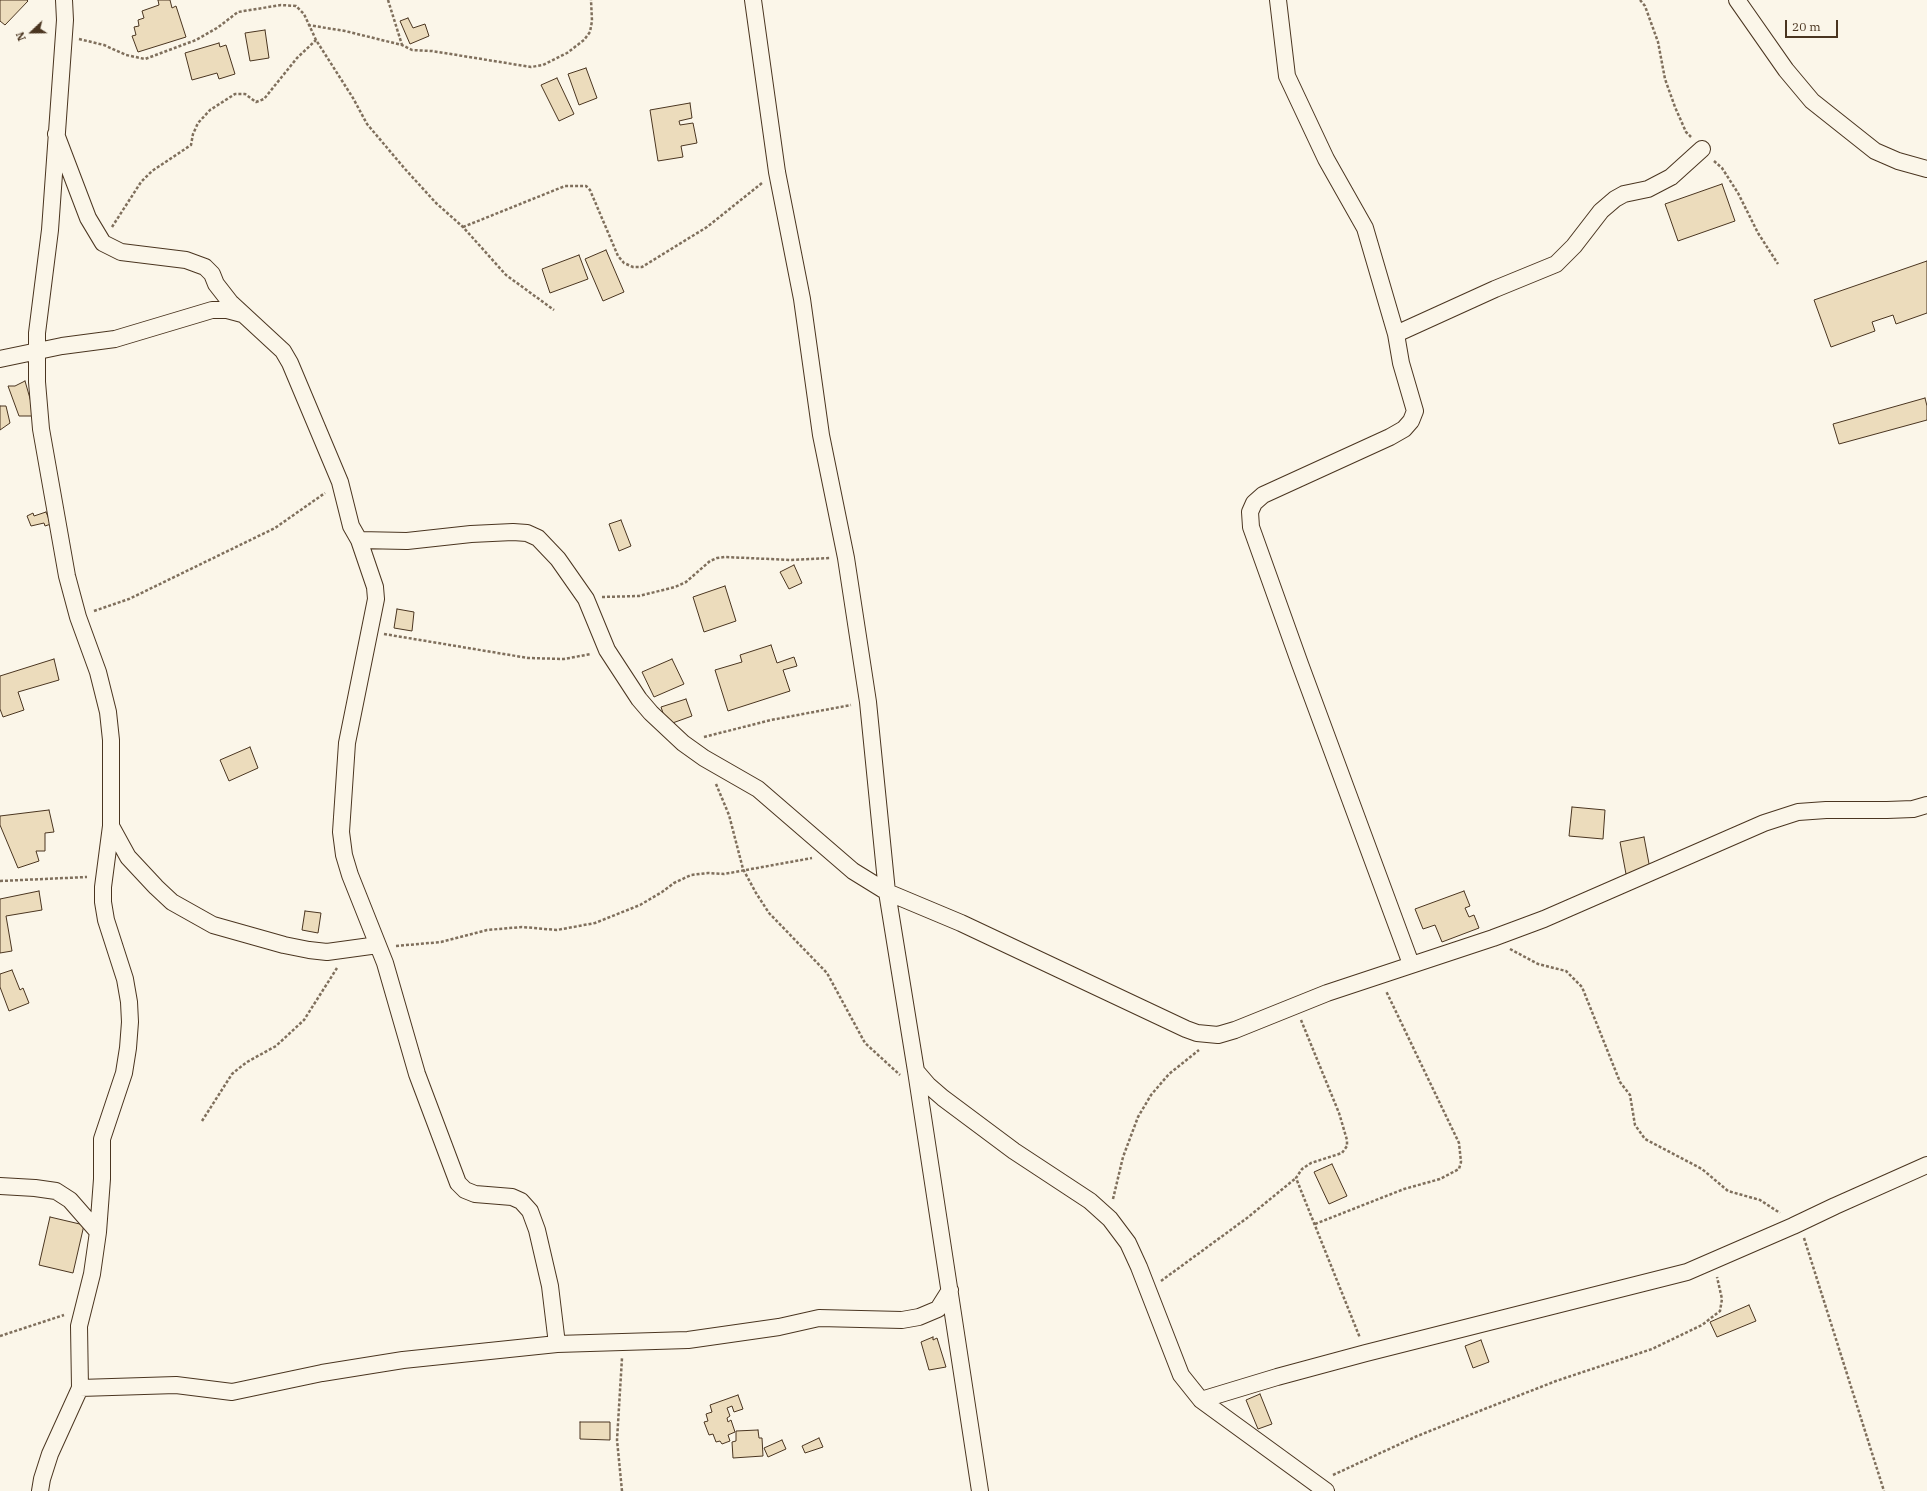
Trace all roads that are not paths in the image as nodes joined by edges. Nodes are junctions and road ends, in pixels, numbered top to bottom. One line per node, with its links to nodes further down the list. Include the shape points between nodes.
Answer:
1 (64, 0): 5 (street)
2 (753, 0): 15 (street, via 777,172 802,299 821,435 846,558 868,702)
3 (1278, 0): 9 (street, via 1287,76 1326,159 1365,228)
4 (1736, 0): 7 (street, via 1786,70 1812,101 1875,151)
5 (56, 134): 8 (street, via 85,212 103,244 121,252 196,262 212,274 224,294); 10 (street, via 50,230)
6 (1702, 149): 9 (street, via 1671,177 1648,189 1624,194 1616,199 1601,211 1574,246 1556,264)
7 (1927, 169)
8 (244, 315): 10 (street, via 227,310 212,310 115,339); 12 (street, via 276,343 290,363 340,482 351,526)
9 (1396, 334): 17 (street, via 1401,363 1415,411 1411,421 1390,438 1263,495 1254,503 1250,512 1251,527 1257,545)
10 (37, 350): 11 (street); 14 (street, via 41,429 66,569 78,617 98,672 108,712 111,740)
11 (0, 359)
12 (359, 540): 15 (street, via 407,541 471,534 527,533 538,538 548,546 586,599 607,650 651,713 683,743 758,789 853,871); 16 (street, via 375,587 376,599 347,743 340,832 350,875)
13 (1927, 805): 17 (street, via 1913,809 1798,812 1764,823 1544,919)
14 (110, 826): 16 (street, via 128,857 172,902 213,925 284,945 327,952); 21 (street, via 103,902 106,920 125,979 130,1022 124,1073 102,1139)
15 (887, 892): 17 (street, via 961,922 1197,1033 1218,1035 1235,1030); 18 (street)
16 (379, 946): 23 (street, via 417,1074 458,1183 465,1190 475,1194 512,1196 530,1211 550,1286)
17 (1411, 964)
18 (916, 1071): 22 (street); 25 (street, via 943,1098 1014,1151 1090,1201 1110,1219 1128,1244 1181,1375)
19 (1927, 1165): 25 (street, via 1687,1272 1366,1353)
20 (0, 1186): 21 (street, via 56,1191 70,1200)
21 (98, 1232): 24 (street, via 78,1339)
22 (950, 1290): 23 (street, via 938,1308 919,1317 902,1320 819,1318 710,1338 663,1342); 28 (street)
23 (557, 1344): 24 (street, via 403,1360 322,1373 232,1392 176,1385)
24 (80, 1388): 27 (street, via 50,1454)
25 (1201, 1400): 26 (street)
26 (1321, 1487)
27 (40, 1491)
28 (980, 1491)

